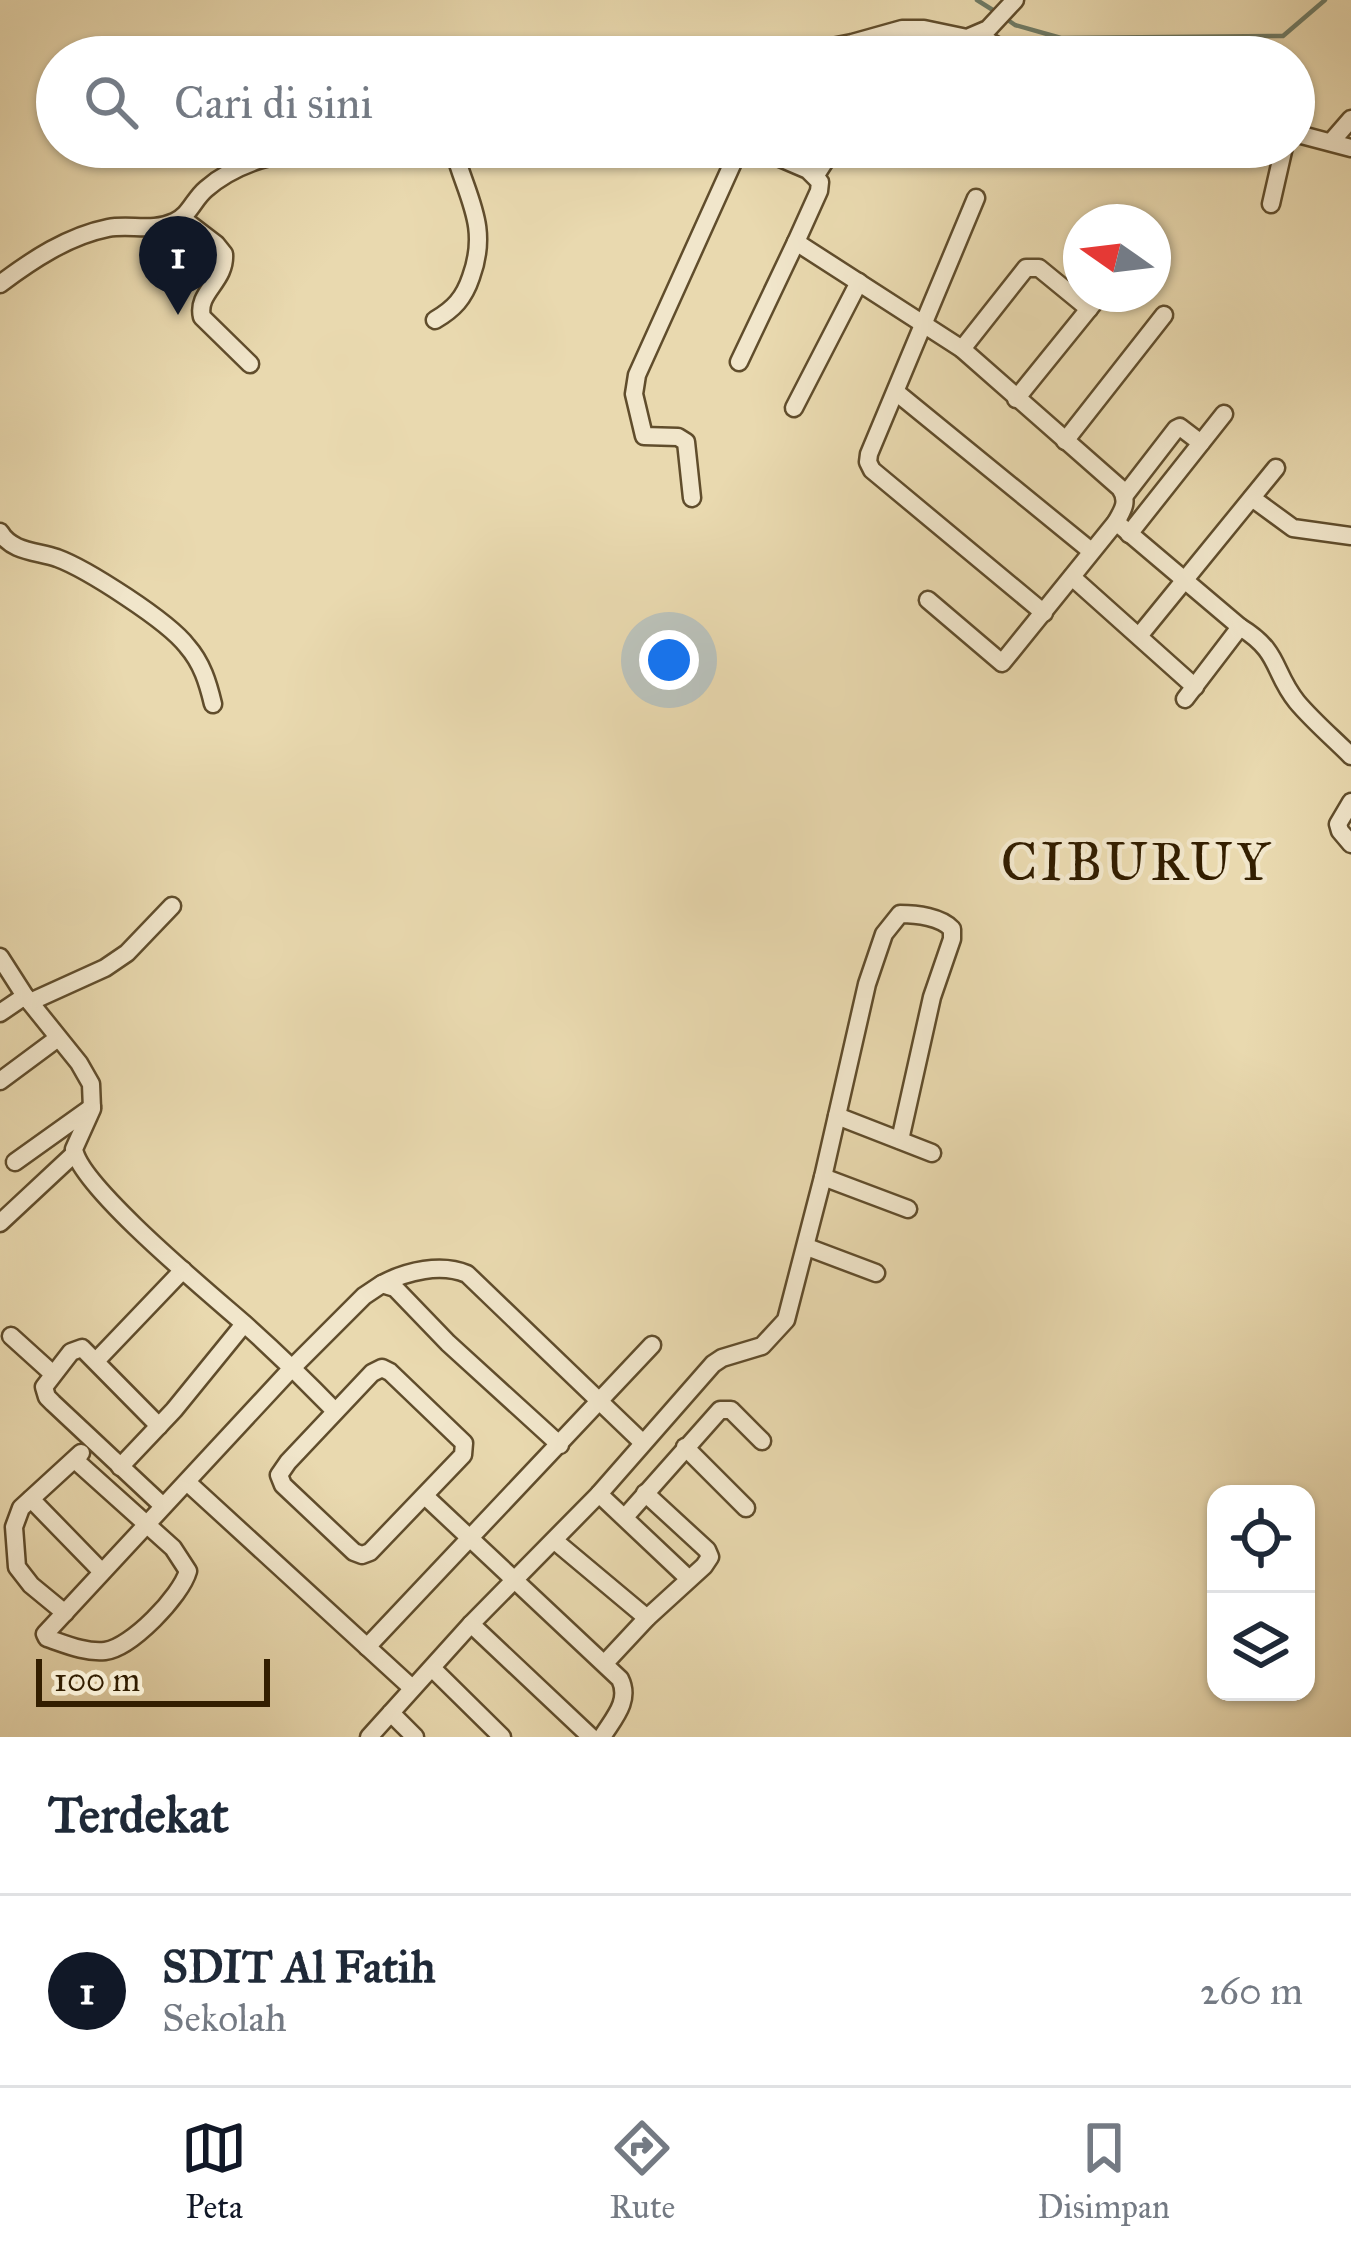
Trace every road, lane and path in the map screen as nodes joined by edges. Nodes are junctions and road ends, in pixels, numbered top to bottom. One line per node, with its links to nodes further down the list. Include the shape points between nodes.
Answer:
1 (1009, 2): 2 (street)
2 (982, 32): 5 (street); 6 (street)
3 (886, 36): 4 (street, via 924,29)
4 (953, 36)
5 (962, 36)
6 (988, 36)
7 (1351, 119): 9 (street)
8 (1315, 138): 9 (street)
9 (1331, 142): 10 (street)
10 (1351, 148)
11 (241, 168): 20 (street, via 205,190)
12 (460, 168): 27 (street, via 479,255 462,298)
13 (730, 168): 40 (street, via 634,385 644,436 686,442)
14 (799, 168): 17 (street)
15 (821, 168): 17 (street)
16 (1279, 168): 19 (street)
17 (816, 176): 21 (street, via 819,191)
18 (976, 198): 28 (street)
19 (1271, 204)
20 (182, 218): 23 (street, via 96,231); 31 (street, via 224,254 202,317)
21 (796, 242): 22 (street); 30 (street)
22 (859, 282): 28 (street); 34 (street)
23 (0, 284)
24 (1063, 286): 29 (street, via 1039,268 1022,272)
25 (1087, 312): 33 (street)
26 (1164, 315): 36 (street)
27 (435, 320)
28 (926, 324): 29 (street); 32 (street)
29 (962, 349): 33 (street)
30 (740, 362)
31 (250, 364)
32 (896, 392): 45 (street); 49 (street, via 868,454 872,470)
33 (1016, 399): 36 (street)
34 (794, 408)
35 (1224, 414): 37 (street)
36 (1064, 441): 39 (street)
37 (1201, 443): 39 (street, via 1176,428); 42 (street)
38 (1276, 467): 41 (street)
39 (1125, 495): 42 (street)
40 (692, 498)
41 (1252, 498): 44 (street, via 1293,528); 47 (street)
42 (1122, 528): 45 (street); 47 (street)
43 (0, 532): 52 (street, via 14,547 85,572 167,626 188,645)
44 (1351, 536)
45 (1090, 551): 46 (street)
46 (1072, 577): 49 (street); 51 (street)
47 (1185, 580): 50 (street); 51 (street)
48 (928, 600): 49 (street, via 1002,663)
49 (1044, 613)
50 (1240, 627): 51 (street, via 1190,693); 53 (street, via 1269,650 1296,701)
51 (1139, 637)
52 (213, 704)
53 (1351, 756)
54 (1351, 802): 55 (street, via 1338,824)
55 (1351, 844)
56 (172, 906): 58 (street, via 105,968)
57 (0, 957): 58 (street)
58 (27, 999): 59 (street); 60 (street)
59 (0, 1013)
60 (58, 1038): 61 (street); 62 (street, via 87,1075)
61 (0, 1081)
62 (92, 1107): 66 (street); 67 (street)
63 (836, 1116): 64 (street); 64 (street, via 884,934 900,914 946,922 952,939); 68 (street)
64 (900, 1140): 65 (street)
65 (932, 1153)
66 (74, 1154): 70 (street); 72 (street)
67 (15, 1162)
68 (824, 1177): 69 (street); 71 (street)
69 (908, 1209)
70 (0, 1223)
71 (806, 1247): 73 (street); 86 (street, via 778,1331 762,1346 712,1364)
72 (183, 1270): 75 (street); 78 (street)
73 (876, 1273)
74 (382, 1284): 79 (street); 81 (street, via 434,1269 467,1274); 87 (street)
75 (244, 1324): 79 (street); 83 (street)
76 (11, 1336): 80 (street)
77 (652, 1345): 81 (street)
78 (96, 1360): 80 (street, via 79,1348); 83 (street)
79 (292, 1368): 82 (street); 91 (street)
80 (53, 1374): 84 (street, via 47,1396)
81 (599, 1400): 86 (street); 87 (street)
82 (335, 1411): 94 (street, via 382,1368 433,1410 466,1448); 94 (street, via 280,1473 304,1505 365,1555)
83 (159, 1426): 90 (street)
84 (92, 1441): 89 (street); 90 (street)
85 (762, 1441): 88 (street, via 724,1408)
86 (643, 1443): 93 (street)
87 (560, 1445): 100 (street)
88 (685, 1447): 92 (street); 97 (street)
89 (75, 1460): 95 (street); 99 (street)
90 (120, 1467): 96 (street)
91 (187, 1482): 96 (street); 108 (street)
92 (645, 1493): 98 (street); 103 (street, via 710,1554)
93 (599, 1494): 98 (street); 101 (street)
94 (425, 1496): 100 (street)
95 (31, 1499): 102 (street); 105 (street, via 14,1527 17,1567)
96 (163, 1506): 99 (street)
97 (746, 1508)
98 (625, 1517): 103 (street)
99 (145, 1524): 102 (street); 105 (street, via 185,1564 186,1579 172,1598 110,1651 46,1637)
100 (467, 1539): 104 (street); 108 (street)
101 (555, 1541): 104 (street); 106 (street)
102 (102, 1572): 105 (street)
103 (689, 1579): 106 (street)
104 (516, 1581): 107 (street); 109 (street)
105 (65, 1613)
106 (646, 1618): 109 (street)
107 (471, 1624): 110 (street); 116 (street)
108 (367, 1647): 111 (street)
109 (605, 1663): 117 (street, via 625,1691)
110 (432, 1668): 111 (street); 115 (street)
111 (412, 1688): 112 (street)
112 (391, 1713): 113 (street); 114 (street)
113 (369, 1737)
114 (415, 1737)
115 (502, 1737)
116 (591, 1737)
117 (602, 1737)

